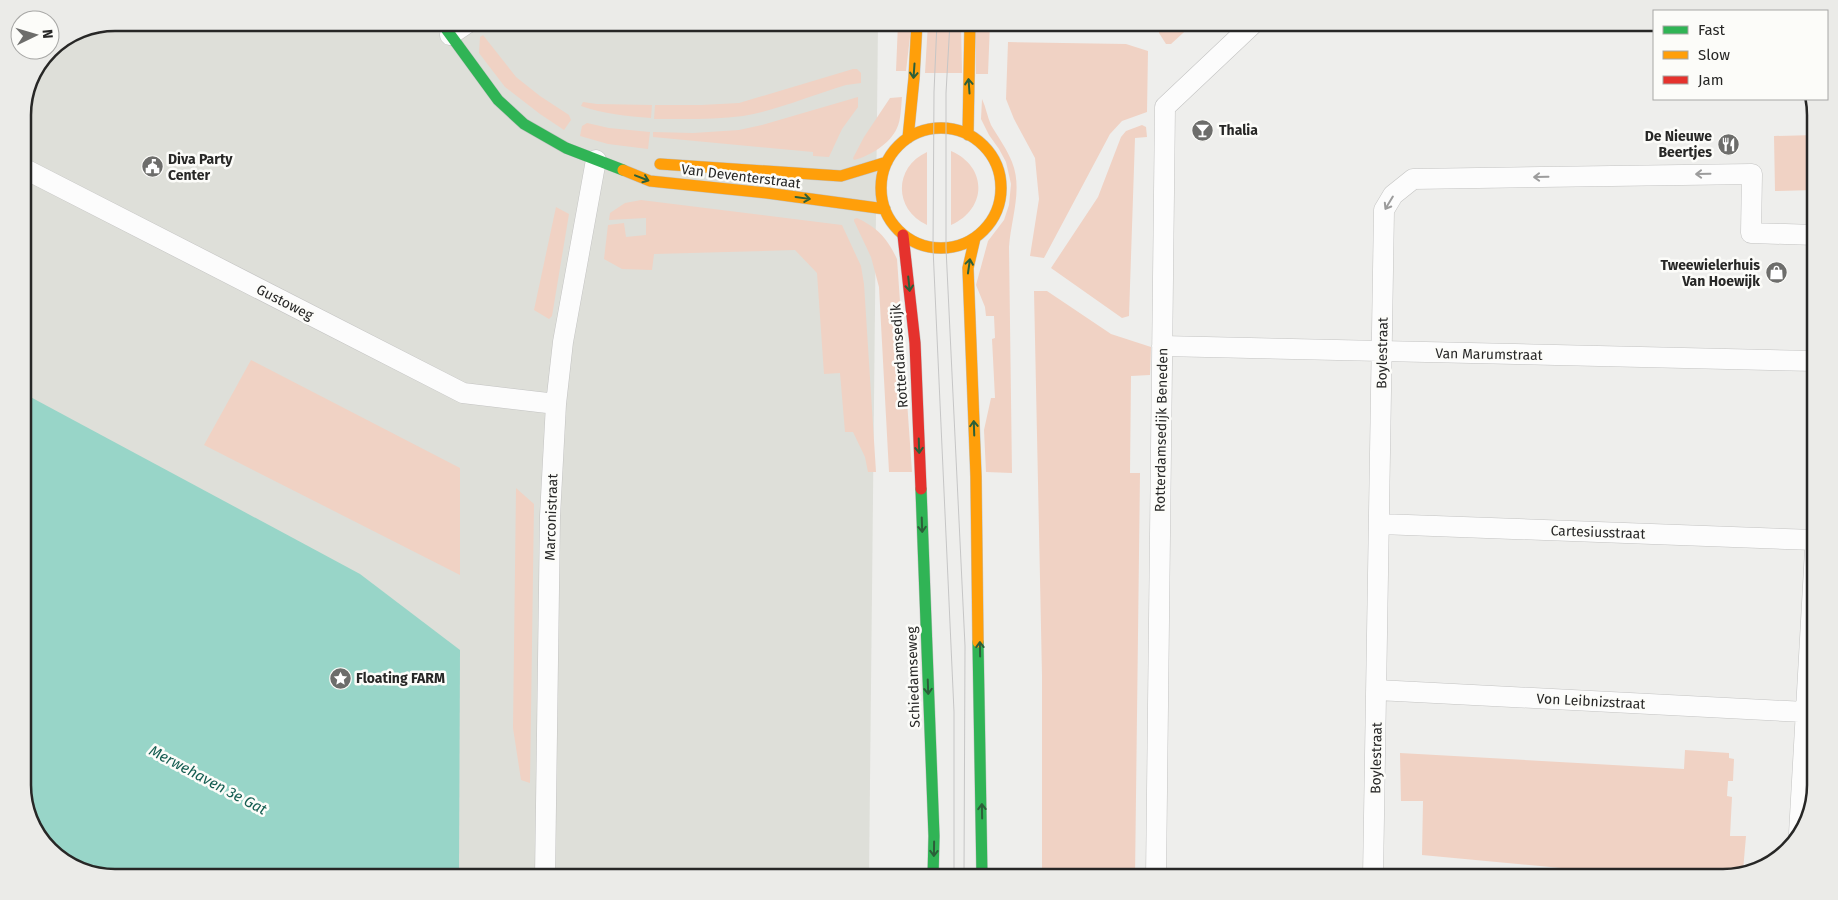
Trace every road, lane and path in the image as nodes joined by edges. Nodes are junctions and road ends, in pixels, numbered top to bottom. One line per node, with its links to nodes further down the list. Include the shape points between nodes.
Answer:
1 (447, 31): 7 (main road, Van Deventerstraat, via 498,100 524,124 566,148)
2 (917, 31): 6 (main road, one-way to 6)
3 (970, 31): 5 (main road, one-way to 3)
4 (1245, 31): 16 (street, Rotterdamsedijk Beneden, via 1164,107)
5 (968, 135): 6 (main road, via 938,128); 15 (main road, via 991,156 1001,184 995,214)
6 (908, 138): 9 (main road)
7 (596, 160): 8 (main road, Van Deventerstraat); 12 (main road, Van Deventerstraat, one-way to 12, via 650,181); 19 (street, Marconistraat, via 563,342)
8 (634, 162)
9 (887, 162): 10 (main road, Van Deventerstraat, via 841,176); 12 (main road, via 881,194)
10 (652, 164)
11 (31, 172): 19 (street, Gustoweg, via 463,393)
12 (885, 210): 14 (main road)
13 (1807, 235): 17 (street, Boylestraat, one-way to 17, via 1751,233 1752,174 1413,180 1394,195 1384,210)
14 (904, 236): 15 (main road, via 933,248 961,245); 20 (main road, Rotterdamsedijk, one-way to 20, via 915,343)
15 (975, 238): 29 (main road, one-way to 15, via 976,477 968,268)
16 (1162, 346): 17 (street, Van Marumstraat); 30 (street, Rotterdamsedijk Beneden)
17 (1382, 352): 18 (street, Van Marumstraat); 21 (street, Boylestraat)
18 (1807, 361)
19 (556, 404): 27 (street, Marconistraat, via 550,516)
20 (920, 476): 28 (main road, Schiedamseweg, one-way to 28)
21 (1380, 524): 22 (street, Cartesiusstraat); 24 (street, Boylestraat)
22 (1807, 540)
23 (1807, 680): 25 (street)
24 (1377, 690): 25 (street, Von Leibnizstraat); 31 (street, Boylestraat)
25 (1805, 712): 26 (street)
26 (1800, 817)
27 (545, 869)
28 (933, 869)
29 (982, 869)
30 (1156, 869)
31 (1373, 869)

